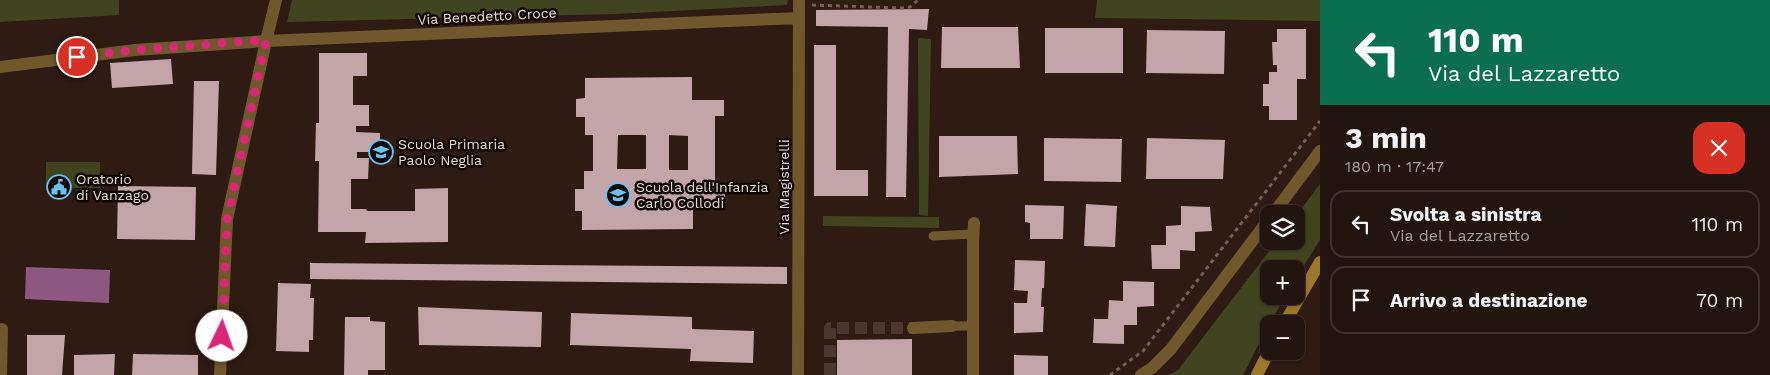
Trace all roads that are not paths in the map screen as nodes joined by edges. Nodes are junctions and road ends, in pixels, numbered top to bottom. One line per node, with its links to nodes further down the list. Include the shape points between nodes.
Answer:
1 (276, 0): 3 (street)
2 (799, 8): 3 (street, Via Benedetto Croce); 19 (street, Via Magistrelli)
3 (266, 40): 4 (street, Via Benedetto Croce, via 135,50); 18 (street, via 227,220)
4 (0, 67)
5 (1320, 151): 6 (street)
6 (1280, 205)
7 (1260, 231): 21 (street, via 1171,349)
8 (973, 233): 9 (lane); 13 (street)
9 (933, 236)
10 (1320, 262): 11 (main road)
11 (1289, 315)
12 (952, 326): 13 (lane); 14 (street)
13 (973, 326): 20 (street)
14 (913, 328)
15 (2, 329): 17 (street)
16 (1264, 360): 22 (main road)
17 (1, 375)
18 (220, 375)
19 (798, 375)
20 (972, 375)
21 (1141, 375)
22 (1257, 375)

